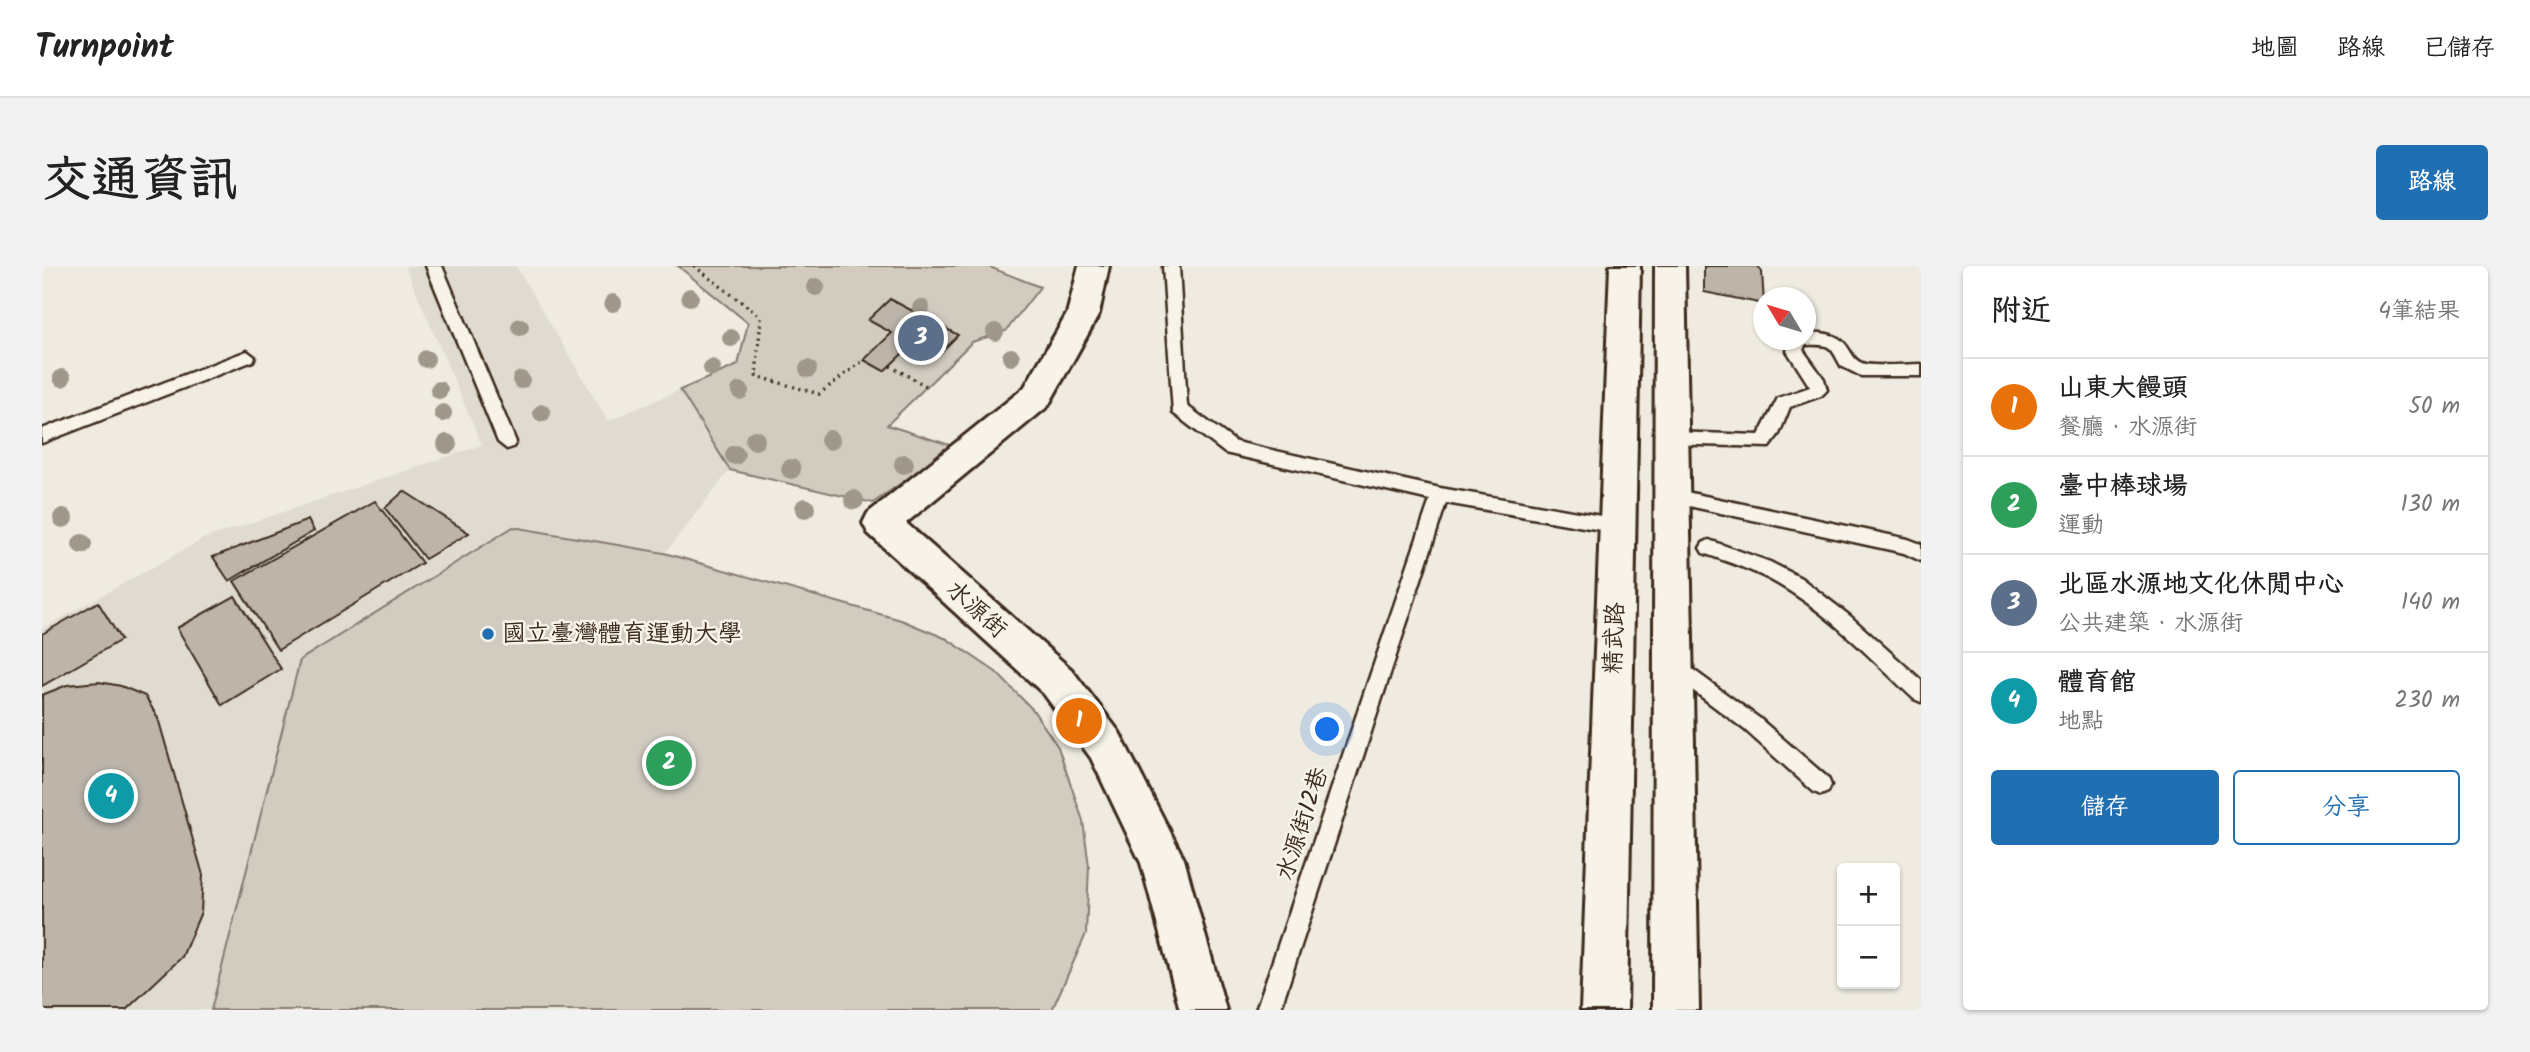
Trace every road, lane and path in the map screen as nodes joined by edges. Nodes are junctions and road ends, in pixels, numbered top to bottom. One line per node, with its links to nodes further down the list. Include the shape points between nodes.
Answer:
1 (434, 266): 18 (lane)
2 (694, 266): 12 (path, via 761,317 755,376 819,394)
3 (1094, 266): 27 (street, 水源街, via 1083,314 1036,397 881,523 1058,682 1105,745 1162,859)
4 (1171, 266): 19 (lane, via 1179,409 1231,449)
5 (1625, 266): 8 (street, 精武路)
6 (1670, 266): 9 (street)
7 (1816, 338): 14 (lane, via 1836,341 1844,348 1847,362 1861,370)
8 (1622, 340): 9 (street); 21 (street, 精武路)
9 (1670, 348): 17 (street)
10 (1795, 350): 17 (lane, via 1819,390 1787,400 1774,434 1763,442)
11 (247, 357): 16 (lane)
12 (864, 360)
13 (890, 366): 15 (path)
14 (1921, 370)
15 (926, 386)
16 (42, 436)
17 (1671, 439): 20 (street)
18 (507, 442)
19 (1440, 495): 21 (lane); 28 (lane, 水源街12巷)
20 (1672, 496): 23 (lane, via 1908,546); 24 (street)
21 (1618, 526): 29 (street, 精武路)
22 (1709, 548): 25 (lane, via 1792,583 1828,609)
23 (1921, 553)
24 (1673, 664): 26 (lane, via 1752,724); 30 (street)
25 (1921, 693)
26 (1821, 785)
27 (1203, 1010)
28 (1268, 1010)
29 (1604, 1010)
30 (1676, 1010)

